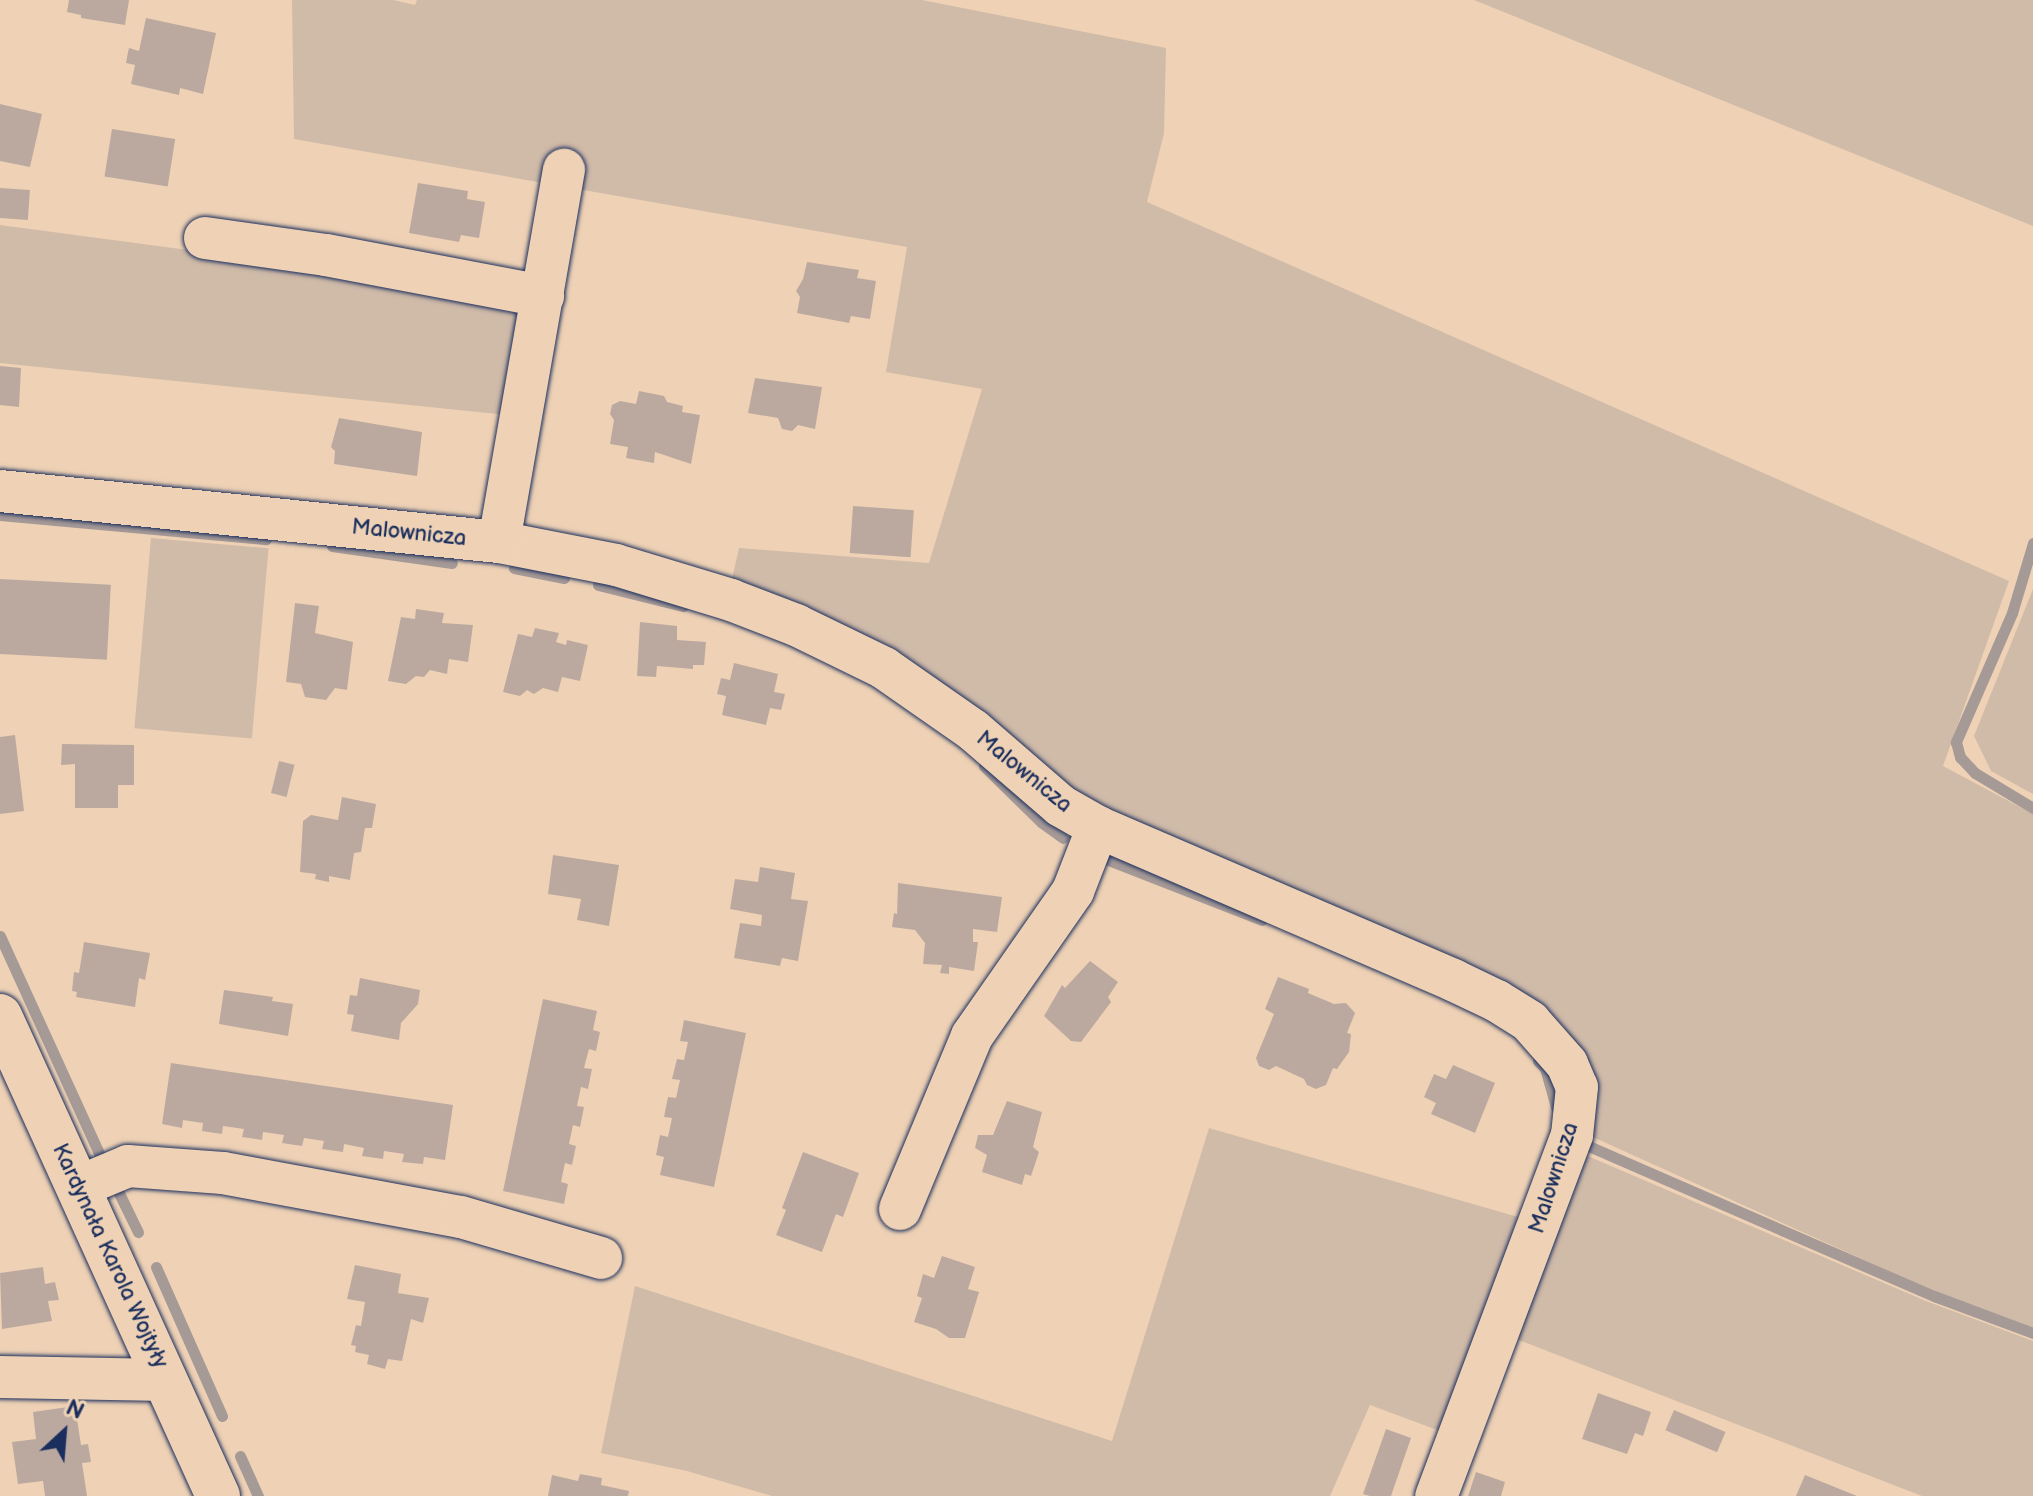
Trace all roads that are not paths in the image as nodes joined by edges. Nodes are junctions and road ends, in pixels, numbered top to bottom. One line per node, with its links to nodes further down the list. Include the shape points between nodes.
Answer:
1 (564, 170): 3 (street)
2 (205, 238): 3 (street)
3 (543, 296): 5 (street)
4 (0, 491): 5 (street, Malownicza)
5 (499, 542): 6 (street, Malownicza, via 674,580 796,625 933,699 1061,806)
6 (1098, 827): 9 (street, via 1073,891 972,1036); 14 (street, Malownicza, via 1497,1001 1530,1022 1567,1064 1577,1087 1572,1135)
7 (0, 1016): 8 (street, Kardynała Karola Wojtyły)
8 (78, 1187): 10 (street, via 128,1166 223,1173 461,1217); 12 (street, Kardynała Karola Wojtyły)
9 (900, 1209)
10 (601, 1258)
11 (0, 1377): 12 (street)
12 (166, 1380): 13 (street, Kardynała Karola Wojtyły)
13 (218, 1496)
14 (1436, 1496)

